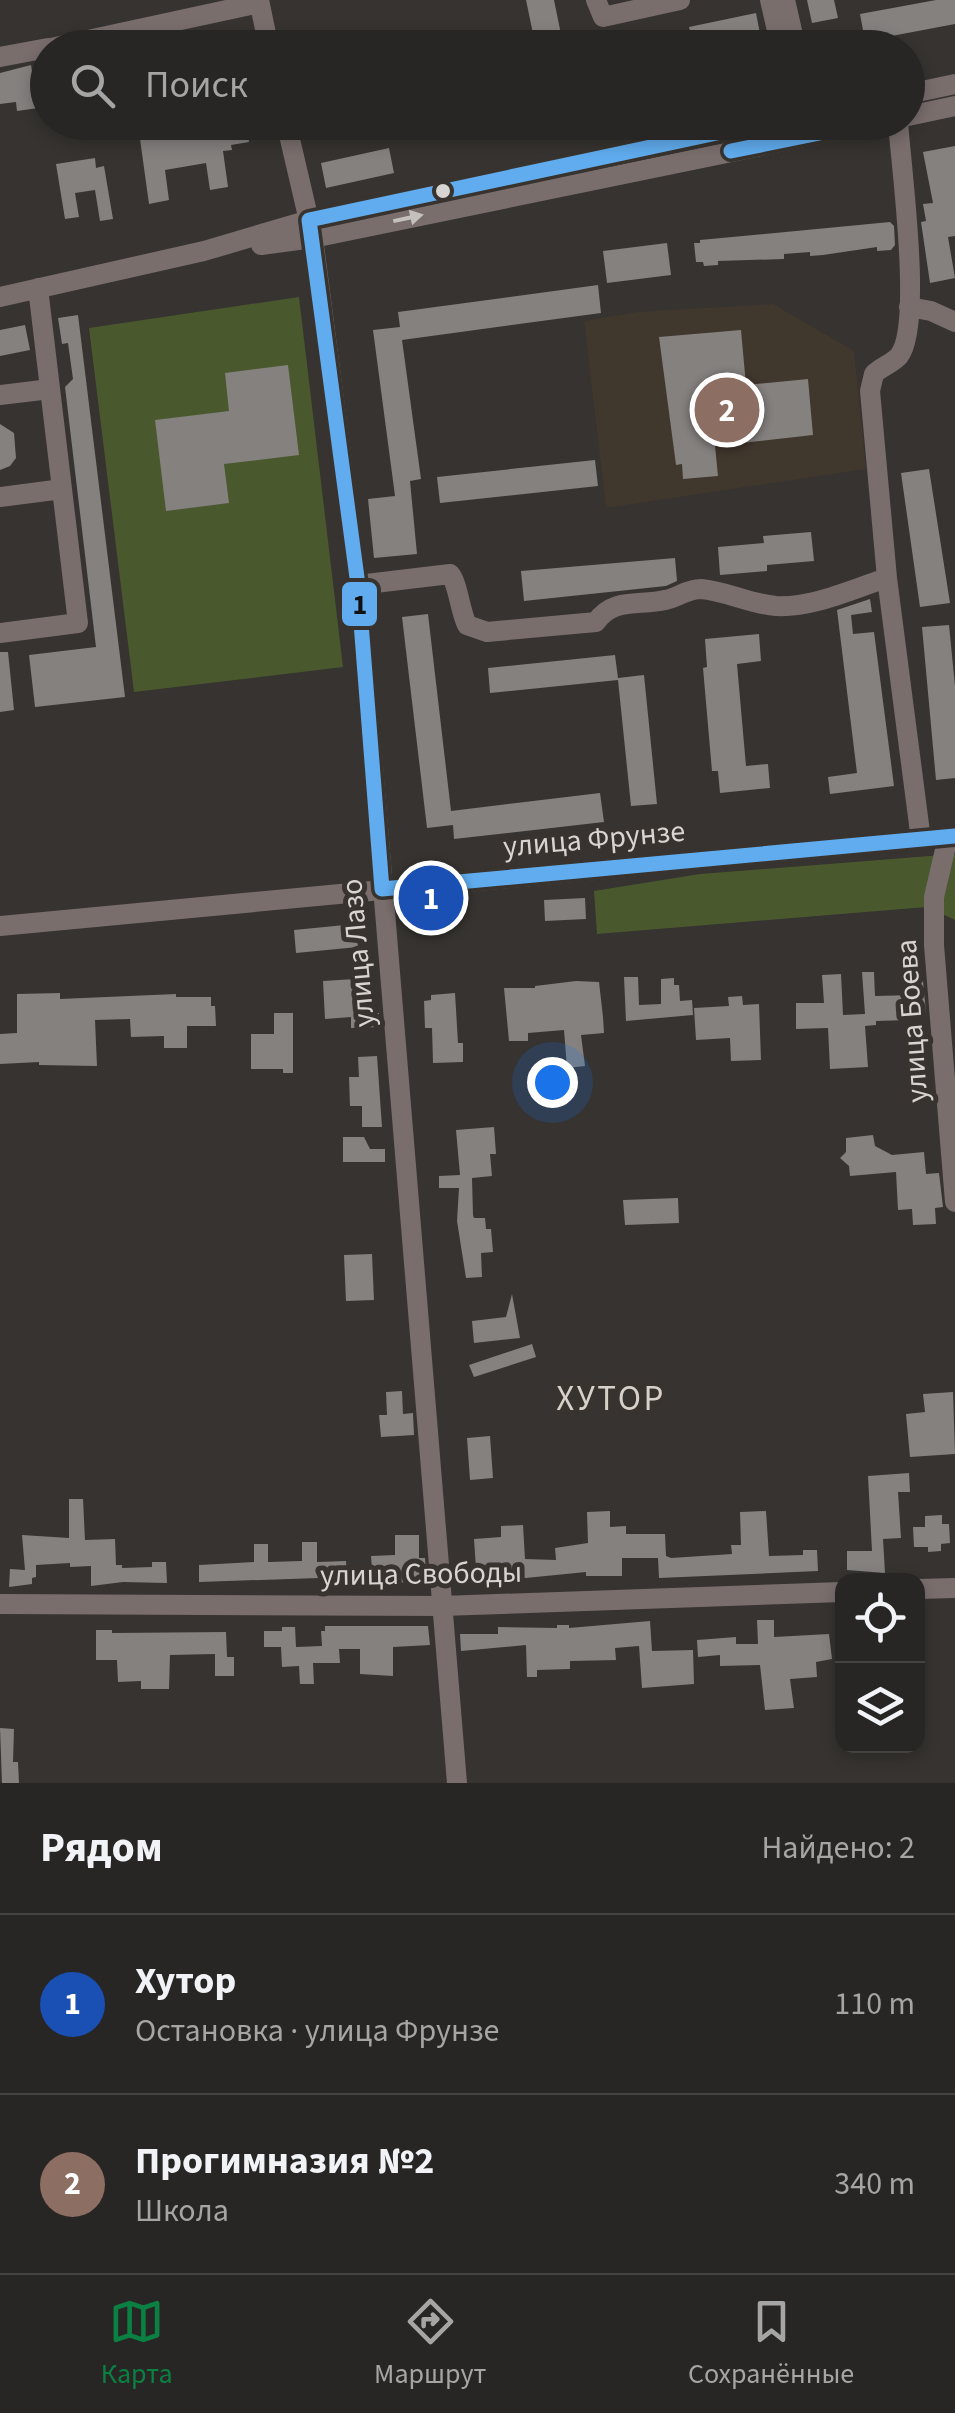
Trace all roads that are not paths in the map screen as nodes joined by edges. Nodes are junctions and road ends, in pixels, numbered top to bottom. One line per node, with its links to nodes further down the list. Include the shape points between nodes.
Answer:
1 (596, 0): 2 (street, via 603,17)
2 (680, 0)
3 (770, 0): 8 (street)
4 (784, 0): 9 (street)
5 (259, 2): 6 (street); 7 (street)
6 (131, 30)
7 (265, 30)
8 (777, 30)
9 (792, 30)
10 (30, 51): 11 (street)
11 (0, 57)
12 (955, 84): 13 (street)
13 (925, 90)
14 (955, 106): 15 (street)
15 (925, 112)
16 (290, 140): 20 (street, улица Лазо)
17 (693, 140): 20 (street)
18 (782, 140): 20 (street, one-way to 18)
19 (899, 140): 23 (street)
20 (311, 229): 21 (street); 30 (street, улица Лазо)
21 (38, 288): 22 (street); 25 (street)
22 (0, 297)
23 (909, 307): 24 (street); 29 (street, via 908,337 898,356 874,374 870,391)
24 (955, 322)
25 (50, 389): 26 (street); 27 (street)
26 (0, 395)
27 (62, 490): 28 (street); 31 (street, via 78,624)
28 (0, 497)
29 (887, 578): 30 (street, via 819,601 776,606 684,591 668,600 622,604 603,611 596,622 488,632 466,625 450,574); 33 (street)
30 (358, 585): 34 (street, улица Лазо)
31 (0, 632)
32 (951, 836): 33 (street, улица Фрунзе); 36 (street, улица Боева, via 934,896 934,945)
33 (920, 840): 34 (street, улица Фрунзе)
34 (382, 889): 35 (street, улица Фрунзе); 42 (street, улица Лазо)
35 (0, 926)
36 (954, 1169): 37 (street, улица Боева)
37 (955, 1202)
38 (955, 1588): 39 (street)
39 (925, 1589)
40 (835, 1592): 42 (street, улица Свободы)
41 (0, 1604): 42 (street, улица Свободы)
42 (442, 1606): 43 (street, улица Лазо)
43 (457, 1783)

